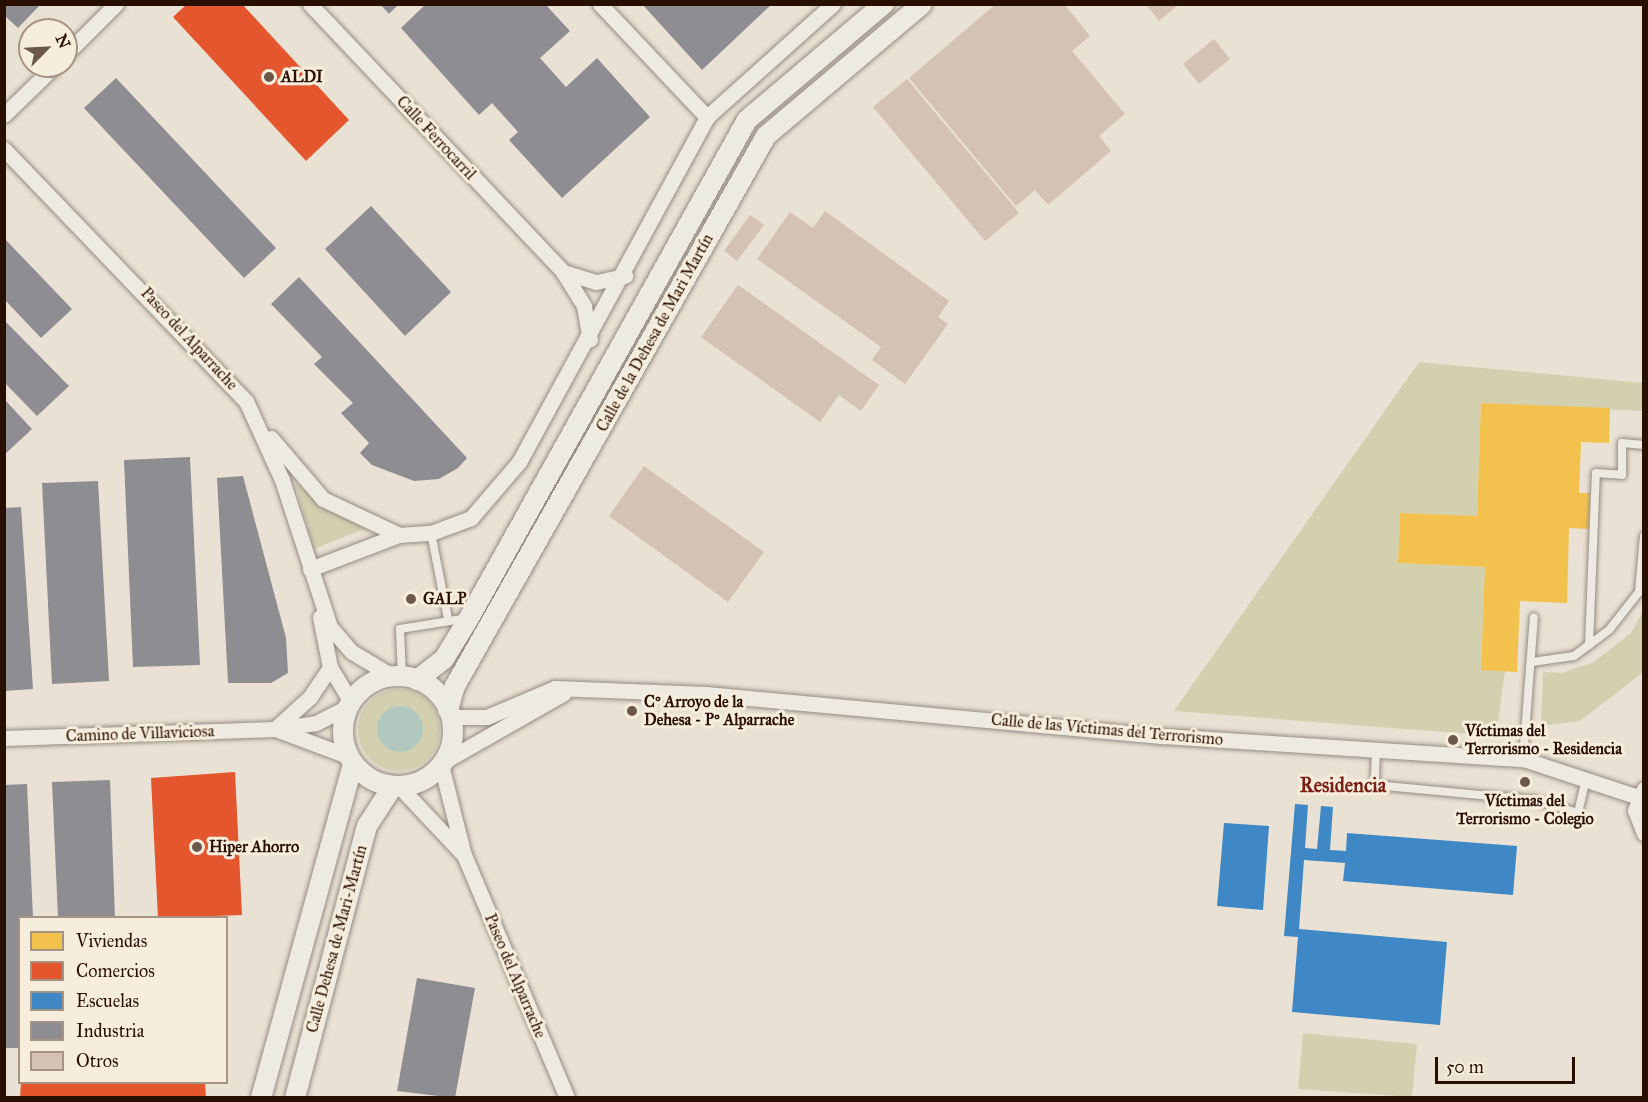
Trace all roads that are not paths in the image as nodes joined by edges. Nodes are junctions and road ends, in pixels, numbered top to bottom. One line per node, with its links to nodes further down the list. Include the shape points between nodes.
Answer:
1 (116, 4): 7 (street)
2 (310, 4): 12 (street, Calle Ferrocarril)
3 (600, 4): 10 (street)
4 (833, 4): 10 (street)
5 (884, 4): 22 (street, Calle de la Dehesa de Mari Martín, via 747,120)
6 (922, 4): 30 (street, Calle de la Dehesa de Mari Martín, via 766,136 455,686)
7 (78, 42)
8 (42, 78): 9 (street)
9 (4, 115)
10 (707, 117): 13 (street)
11 (4, 149): 15 (street, Paseo del Alparrache)
12 (563, 272): 13 (street, Calle Ferrocarril, via 596,282); 14 (street, Calle Ferrocarril, via 584,306)
13 (625, 276): 14 (street)
14 (590, 339): 17 (street, via 519,462 471,518)
15 (246, 401): 18 (street, via 287,461 323,499); 20 (street, Paseo del Alparrache, via 282,480)
16 (1644, 445): 24 (lane, via 1622,443 1622,475 1596,473)
17 (430, 533): 18 (street); 23 (lane)
18 (399, 535): 20 (street)
19 (1644, 536): 24 (lane, via 1639,592 1609,630)
20 (310, 570): 26 (street, Paseo del Alparrache); 27 (street, Paseo del Alparrache, via 330,627 352,652)
21 (1534, 617): 25 (lane)
22 (469, 618): 23 (lane); 27 (street, Calle de la Dehesa de Mari Martín, via 444,659)
23 (448, 620): 27 (lane, via 400,629)
24 (1589, 645): 25 (lane, via 1574,656)
25 (1532, 662): 34 (lane)
26 (330, 667): 29 (street, Paseo del Alparrache); 31 (street, via 310,697)
27 (404, 678): 29 (street, via 362,689); 30 (street)
28 (570, 691): 30 (street, Calle de las Víctimas del Terrorismo, via 541,691 487,717); 33 (street, Calle de las Víctimas del Terrorismo, via 706,694 1163,736); 36 (street, Calle de las Víctimas del Terrorismo, via 532,707)
29 (350, 705): 31 (street, Camino de Villaviciosa, via 316,723); 35 (street, via 344,741)
30 (449, 713): 36 (street, via 453,732)
31 (275, 729): 32 (street, Camino de Villaviciosa); 35 (street, Camino de Villaviciosa)
32 (4, 738)
33 (1376, 749): 34 (street, Calle de las Víctimas del Terrorismo); 37 (lane, via 1375,785 1535,800 1578,813)
34 (1523, 759): 37 (street, Calle de las Víctimas del Terrorismo)
35 (351, 760): 38 (street, via 377,782); 42 (street)
36 (442, 764): 38 (street, via 422,780); 41 (street, Paseo del Alparrache)
37 (1586, 778): 39 (street, Calle de las Víctimas del Terrorismo)
38 (396, 786): 41 (street, Paseo del Alparrache); 43 (street, Calle Dehesa de Mari-Martín, via 367,826)
39 (1641, 793): 40 (street, via 1635,810)
40 (1644, 833)
41 (464, 855): 44 (street, Paseo del Alparrache)
42 (261, 1098)
43 (295, 1098)
44 (567, 1098)

